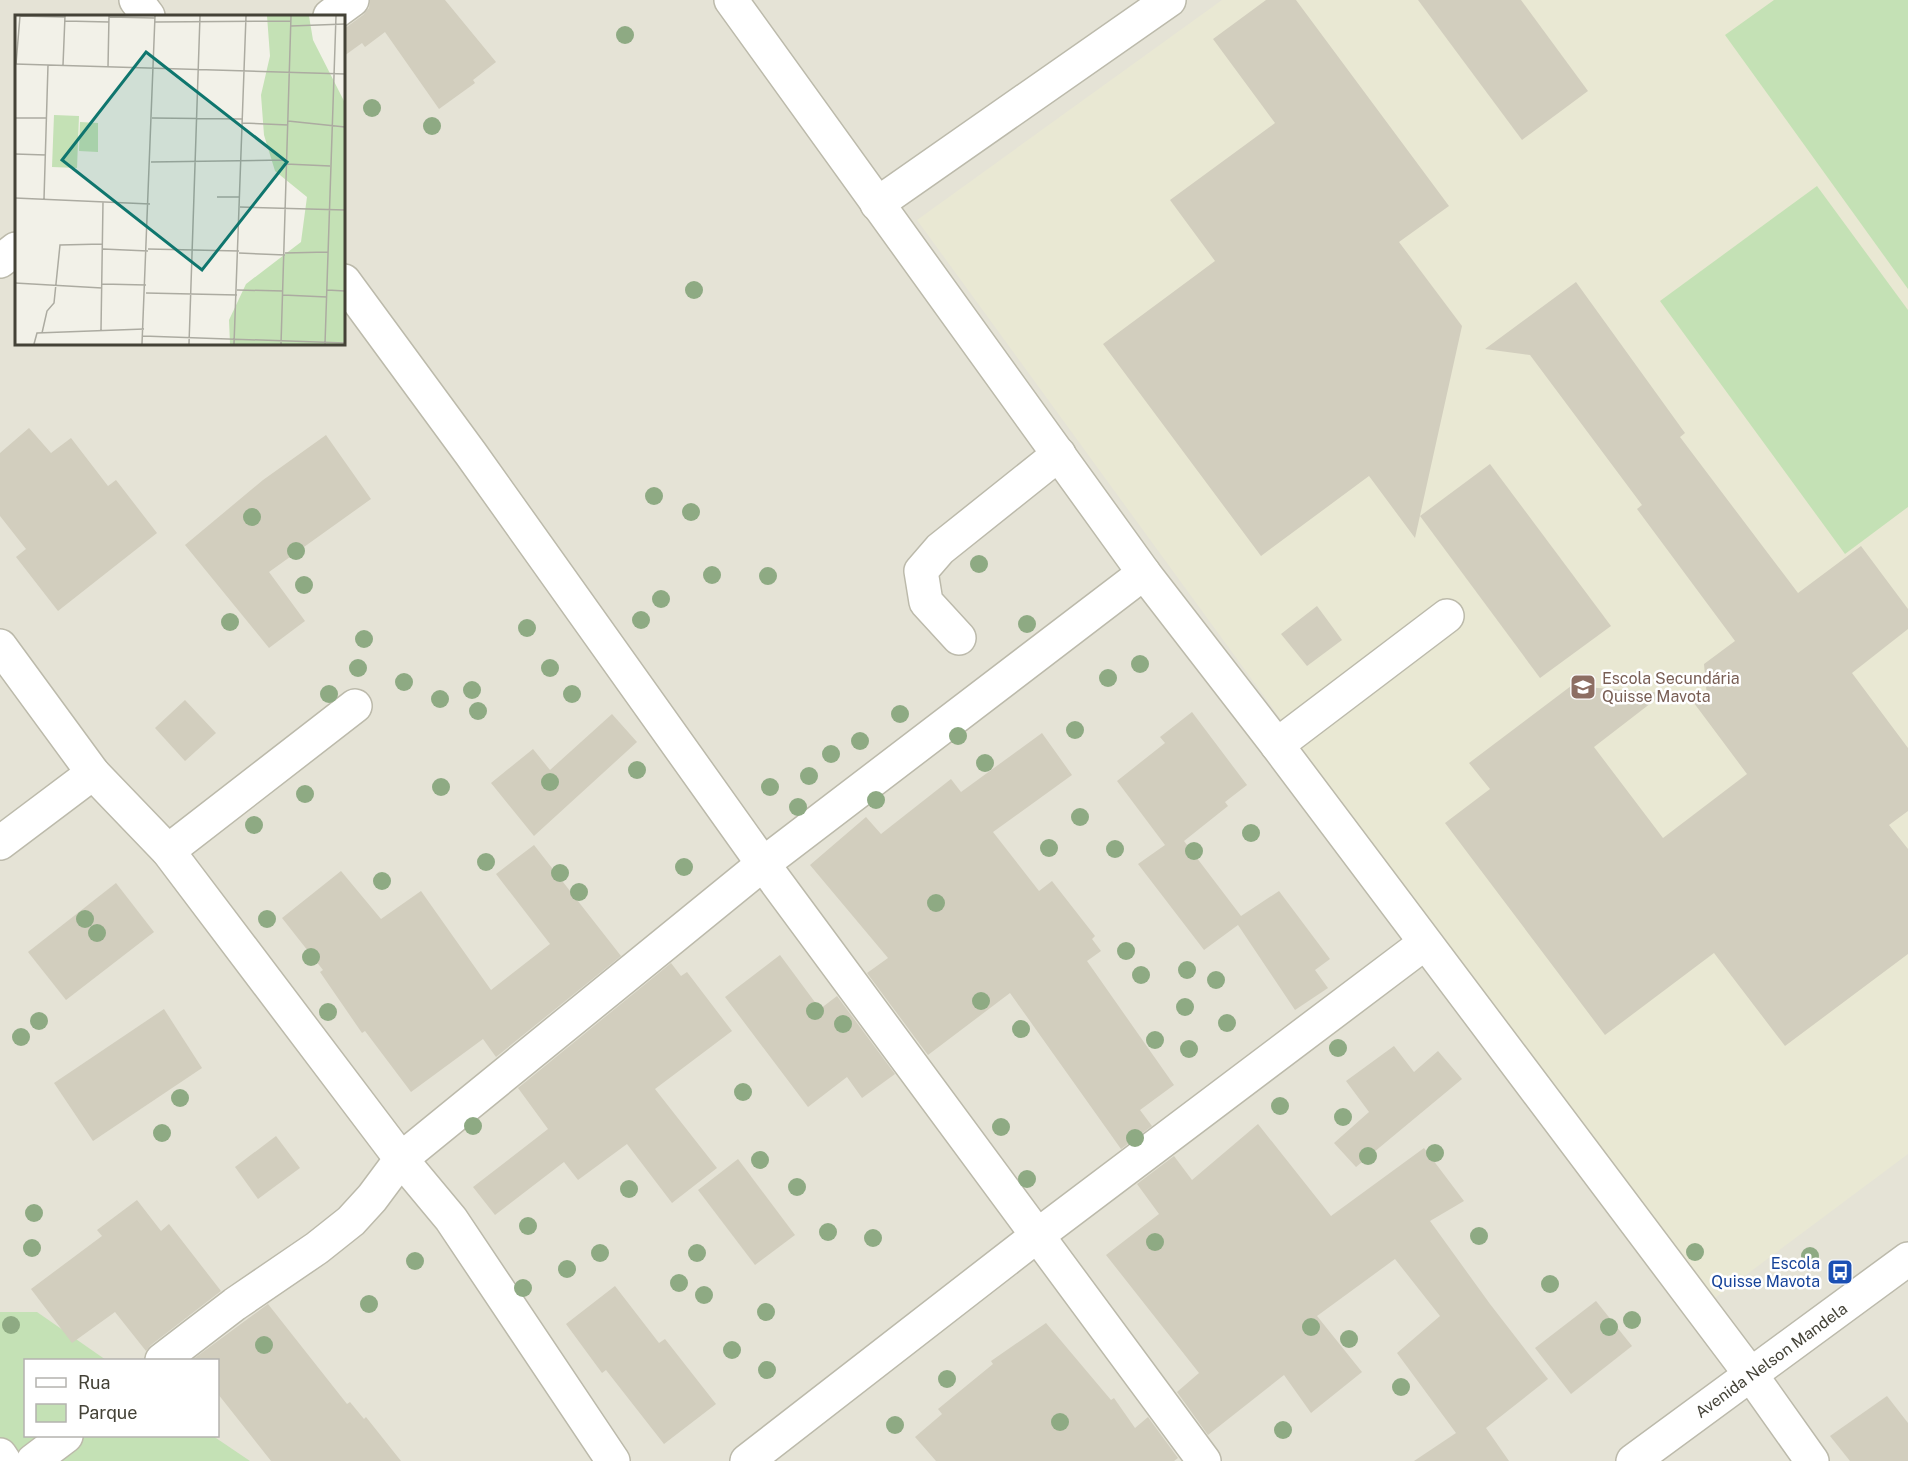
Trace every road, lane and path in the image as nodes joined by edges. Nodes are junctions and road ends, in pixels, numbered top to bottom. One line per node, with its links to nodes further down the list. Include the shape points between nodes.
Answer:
1 (136, 0): 5 (street)
2 (352, 0): 6 (street)
3 (730, 0): 7 (street)
4 (1170, 0): 7 (street)
5 (147, 15)
6 (331, 15)
7 (877, 204): 11 (street)
8 (15, 250): 9 (street)
9 (0, 261)
10 (345, 281): 21 (street)
11 (1059, 454): 12 (street); 14 (street, via 940,549 921,571 926,602)
12 (1144, 573): 17 (street); 21 (street)
13 (1447, 615): 17 (street)
14 (958, 638)
15 (0, 646): 18 (street)
16 (355, 706): 20 (street)
17 (1277, 745): 22 (street)
18 (93, 773): 19 (street); 20 (street)
19 (0, 843)
20 (168, 851): 23 (street)
21 (763, 864): 23 (street); 24 (street)
22 (1425, 944): 24 (street); 27 (street)
23 (401, 1159): 26 (street, via 351,1221); 32 (street, via 451,1219)
24 (1038, 1235): 33 (street); 34 (street)
25 (1908, 1258): 27 (street, Avenida Nelson Mandela)
26 (163, 1359)
27 (1751, 1375): 35 (street, Avenida Nelson Mandela); 36 (street)
28 (65, 1437): 31 (street)
29 (0, 1455): 30 (street)
30 (4, 1461)
31 (33, 1461)
32 (613, 1461)
33 (747, 1461)
34 (1204, 1461)
35 (1633, 1461)
36 (1812, 1461)

